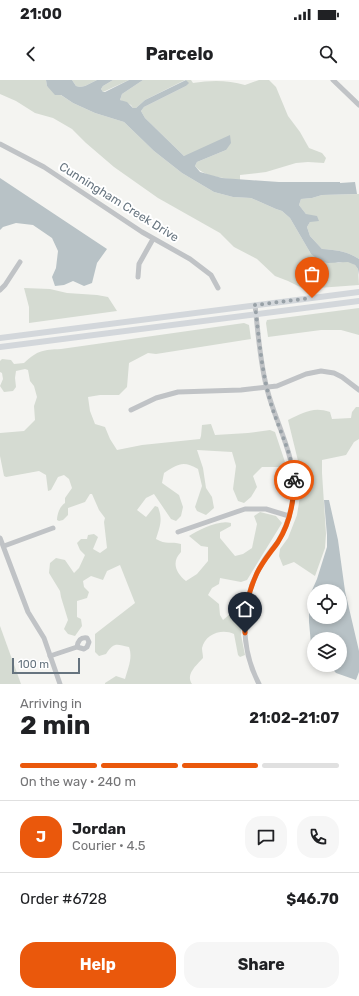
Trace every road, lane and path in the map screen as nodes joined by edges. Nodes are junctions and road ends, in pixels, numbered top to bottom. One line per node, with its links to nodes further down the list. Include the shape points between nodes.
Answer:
1 (333, 80): 2 (street)
2 (359, 105)
3 (0, 144): 4 (street, Cunningham Creek Drive, via 44,167)
4 (153, 239): 6 (street, via 139,264); 7 (street, Cunningham Creek Drive, via 179,252 211,275)
5 (20, 262): 8 (street)
6 (138, 277)
7 (218, 288)
8 (0, 290)
9 (358, 293): 11 (main road)
10 (359, 301): 12 (main road)
11 (255, 305): 12 (street); 13 (main road)
12 (256, 314): 15 (main road); 17 (street)
13 (17, 336): 14 (main road); 15 (main road)
14 (0, 338)
15 (17, 345): 16 (main road)
16 (0, 347)
17 (266, 387): 18 (street, via 321,371 334,373); 19 (street, via 178,392 156,398); 20 (street, via 292,462 294,488)
18 (359, 390)
19 (131, 410)
20 (289, 516): 22 (street, via 266,509 245,509); 28 (street, via 278,542 256,574 247,604 246,647)
21 (53, 528): 24 (street)
22 (178, 532)
23 (0, 538): 24 (street)
24 (4, 546): 26 (street, via 28,612 44,638)
25 (77, 646): 26 (street)
26 (50, 656): 27 (street)
27 (60, 684)
28 (259, 684)

